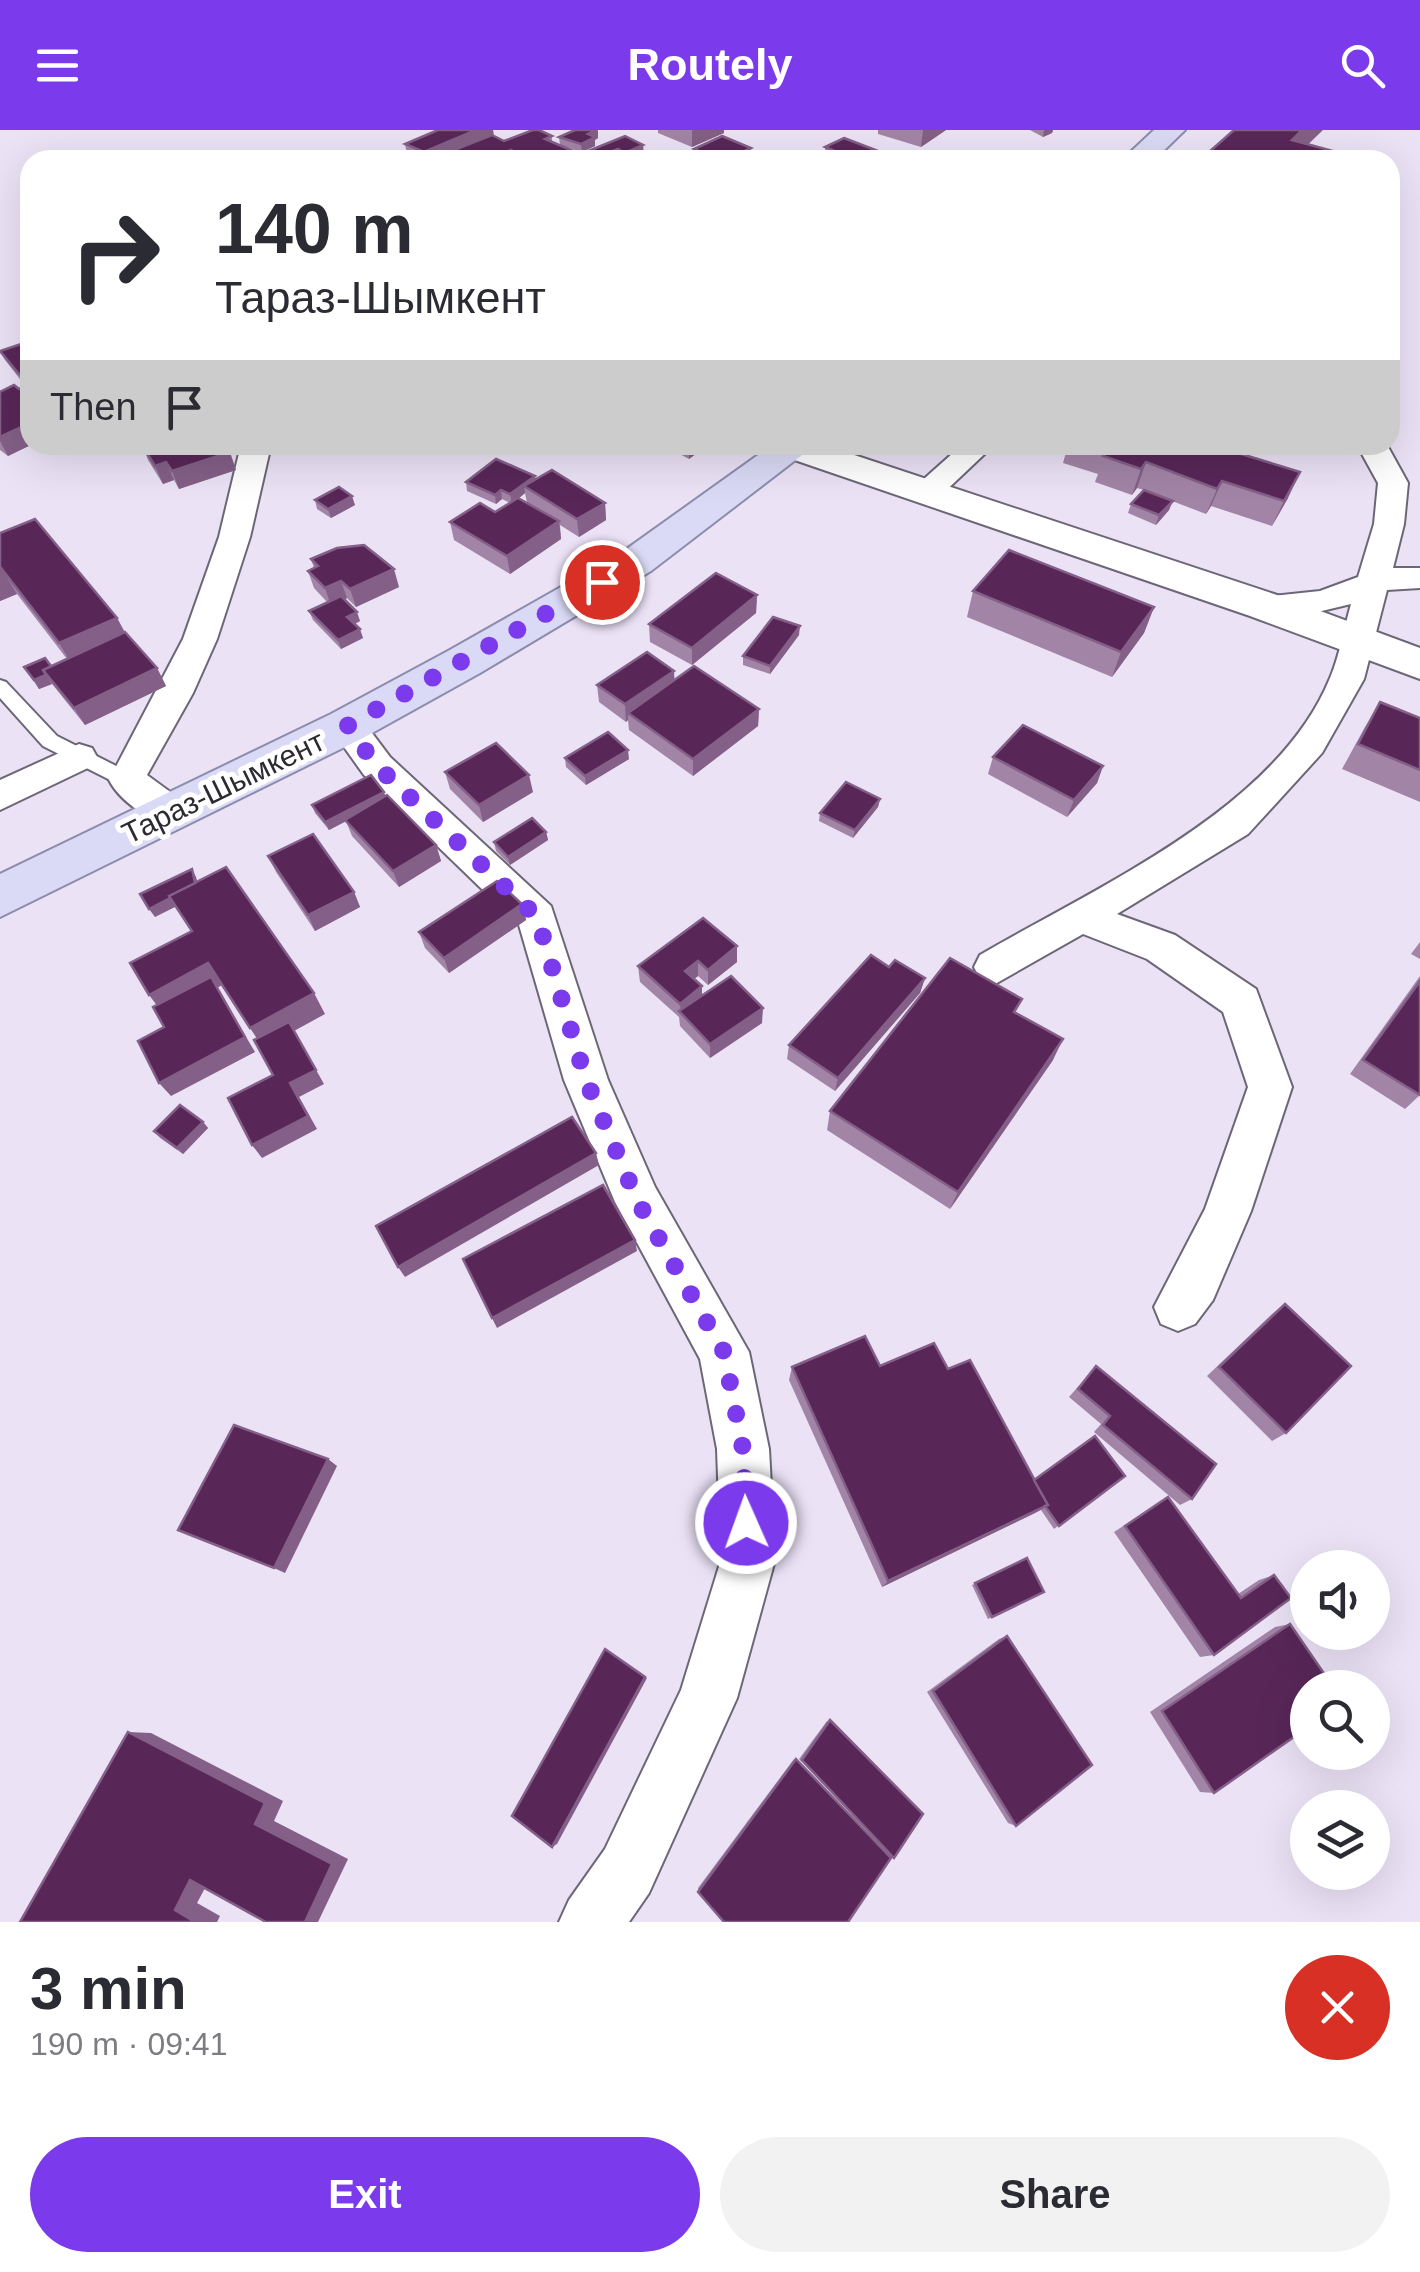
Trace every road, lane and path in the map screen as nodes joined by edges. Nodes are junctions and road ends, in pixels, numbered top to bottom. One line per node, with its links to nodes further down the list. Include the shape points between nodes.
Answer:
1 (1172, 130): 2 (main road)
2 (1148, 150)
3 (253, 455): 17 (street, via 210,608 176,692 136,752)
4 (783, 455): 15 (main road, Тараз-Шымкент, via 636,562)
5 (821, 455): 8 (street)
6 (967, 455): 8 (street)
7 (1378, 455): 10 (street, via 1393,483)
8 (927, 492): 11 (street)
9 (1420, 578): 10 (street)
10 (1374, 580): 11 (street, via 1331,599); 12 (street)
11 (1265, 606): 12 (street)
12 (1360, 642): 13 (street); 21 (street, via 1347,679 1308,744 1236,824)
13 (1420, 664)
14 (0, 686): 16 (lane, via 50,741)
15 (347, 726): 19 (main road, Тараз-Шымкент); 24 (street, via 377,766 537,917 586,1080 638,1202 724,1352 743,1449 748,1560 708,1698 628,1871)
16 (78, 757): 17 (lane); 18 (street)
17 (127, 780): 19 (street)
18 (0, 796)
19 (171, 812): 20 (main road, Тараз-Шымкент)
20 (0, 897)
21 (1078, 916): 22 (street); 23 (street, via 1161,947 1240,1000 1270,1087 1228,1210 1196,1283)
22 (995, 967)
23 (1178, 1307)
24 (591, 1922)

